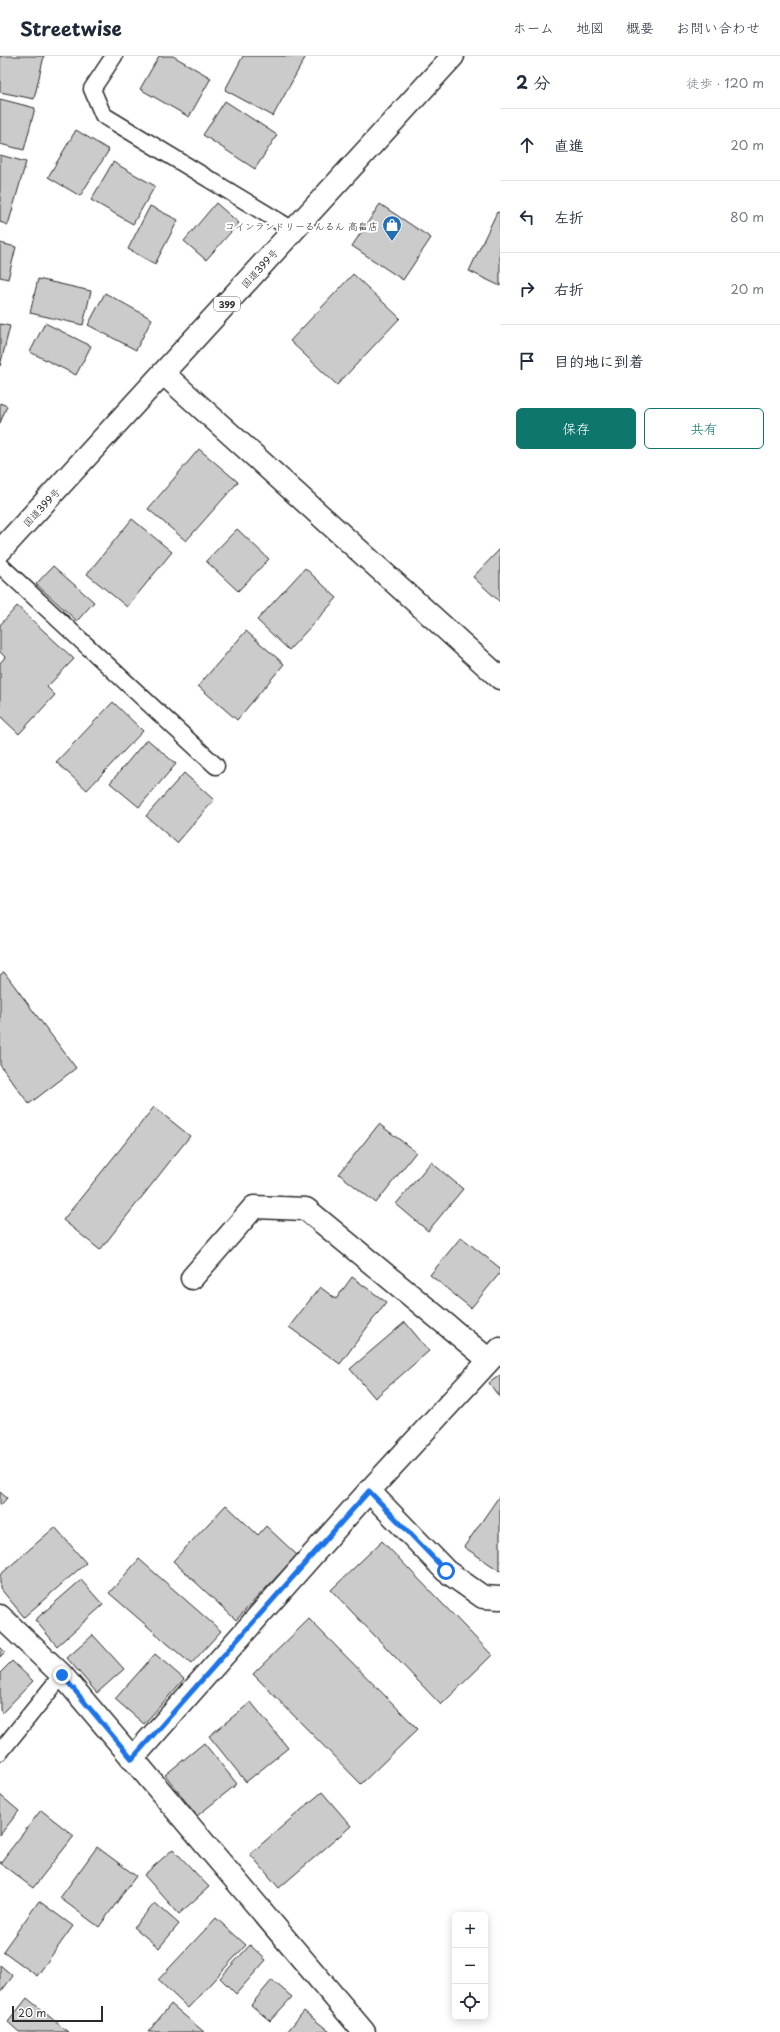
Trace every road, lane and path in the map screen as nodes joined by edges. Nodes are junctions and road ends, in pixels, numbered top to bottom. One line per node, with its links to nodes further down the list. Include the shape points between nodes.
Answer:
1 (114, 56): 3 (lane, via 92,89 103,115)
2 (453, 56): 3 (main road, 国道399号 / 399)
3 (293, 230): 4 (main road, 国道399号 / 399)
4 (164, 374): 5 (main road, 国道399号 / 399); 7 (main road)
5 (0, 551)
6 (0, 565): 8 (lane)
7 (500, 678)
8 (216, 766)
9 (192, 1278): 10 (main road, via 254,1207 306,1209)
10 (494, 1355): 11 (main road)
11 (369, 1491): 12 (main road, via 446,1571 483,1597); 16 (main road)
12 (500, 1598)
13 (0, 1616): 14 (main road)
14 (62, 1675): 15 (lane); 16 (main road)
15 (0, 1752)
16 (132, 1759): 17 (main road)
17 (364, 2032)

